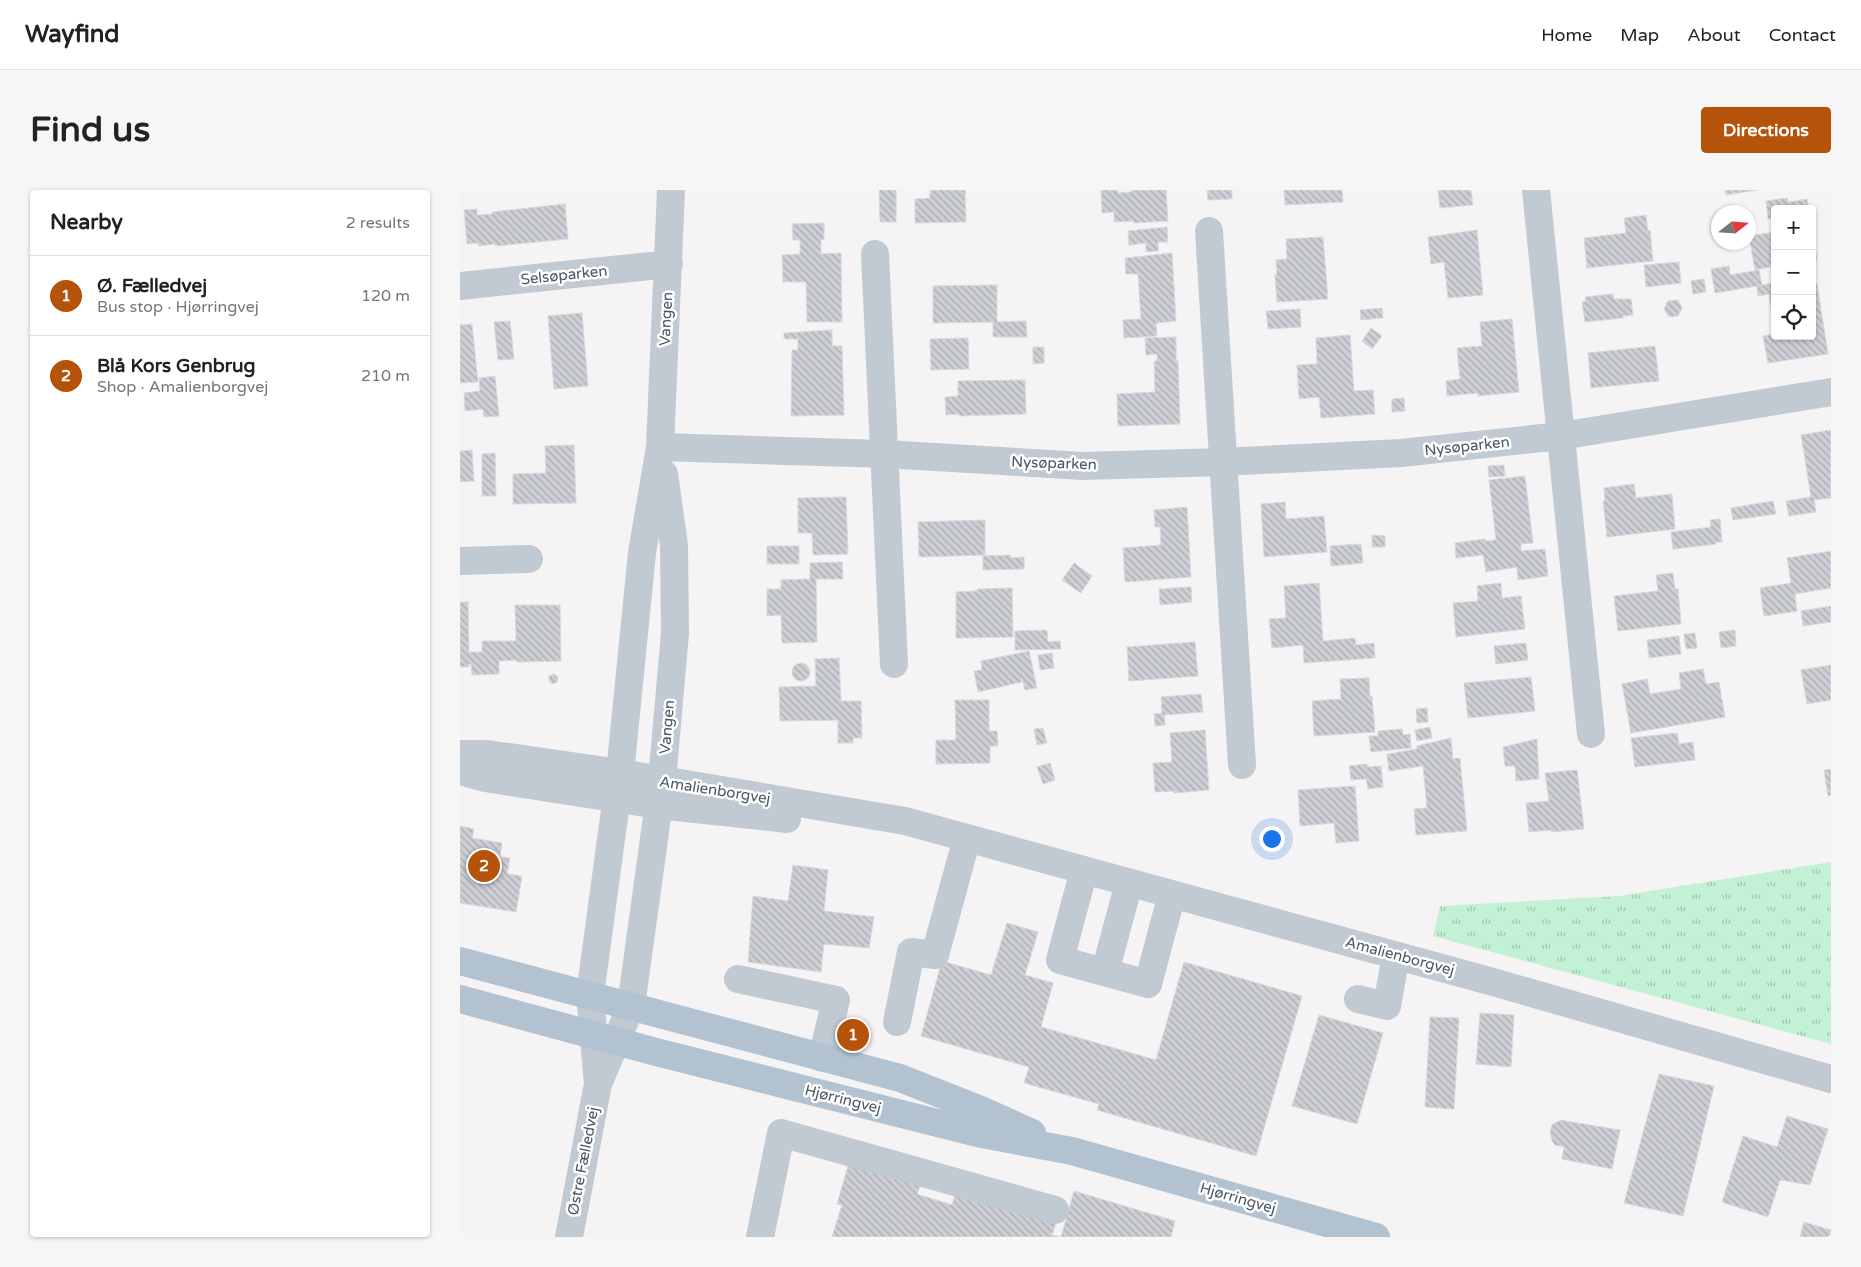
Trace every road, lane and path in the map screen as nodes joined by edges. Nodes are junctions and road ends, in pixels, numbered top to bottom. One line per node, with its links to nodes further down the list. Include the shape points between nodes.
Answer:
1 (671, 190): 5 (street, Vangen)
2 (1536, 190): 8 (street)
3 (1209, 231): 11 (street)
4 (875, 254): 10 (street)
5 (669, 264): 6 (street, Selsøparken); 9 (street, Vangen)
6 (460, 286)
7 (1831, 392): 8 (street, Nysøparken)
8 (1561, 436): 11 (street, Nysøparken, via 1401,453); 15 (street)
9 (660, 447): 10 (street, Nysøparken); 19 (street, Vangen, via 642,553); 20 (street, Vangen, via 674,545 675,633)
10 (885, 454): 11 (street, Nysøparken, via 1083,466); 14 (street)
11 (1224, 462): 17 (street)
12 (529, 559): 13 (street)
13 (460, 561)
14 (894, 664)
15 (1591, 734)
16 (460, 754): 19 (street, Amalienborgvej, via 487,754)
17 (1242, 765)
18 (460, 771): 19 (street, Amalienborgvej, via 485,778)
19 (618, 786): 20 (street, Amalienborgvej); 29 (street, Vangen)
20 (660, 793): 21 (street, Amalienborgvej, via 904,821); 32 (street, Vangen)
21 (967, 838): 22 (street, Amalienborgvej); 33 (street, via 935,955 911,952)
22 (1084, 870): 23 (street, Amalienborgvej); 27 (street, via 1060,960)
23 (1129, 882): 24 (street, Amalienborgvej); 27 (street)
24 (1172, 894): 25 (street, Amalienborgvej); 27 (street, via 1148,984)
25 (1396, 955): 31 (street, via 1387,1006); 36 (street, Amalienborgvej)
26 (460, 961): 29 (main road, Hjørringvej)
27 (1105, 972)
28 (738, 979): 35 (street, via 836,1000)
29 (590, 995): 32 (main road, Hjørringvej); 34 (street)
30 (460, 999): 34 (main road, Hjørringvej)
31 (1358, 999)
32 (631, 1006): 34 (street); 35 (main road, Hjørringvej)
33 (897, 1022)
34 (605, 1038): 37 (main road, Hjørringvej, via 977,1133); 39 (street, Østre Fælledvej)
35 (822, 1058): 37 (main road, Hjørringvej, via 900,1078)
36 (1831, 1079)
37 (1072, 1151): 41 (main road, Hjørringvej)
38 (1055, 1210): 40 (street, via 780,1134)
39 (569, 1237)
40 (760, 1237)
41 (1376, 1237)

